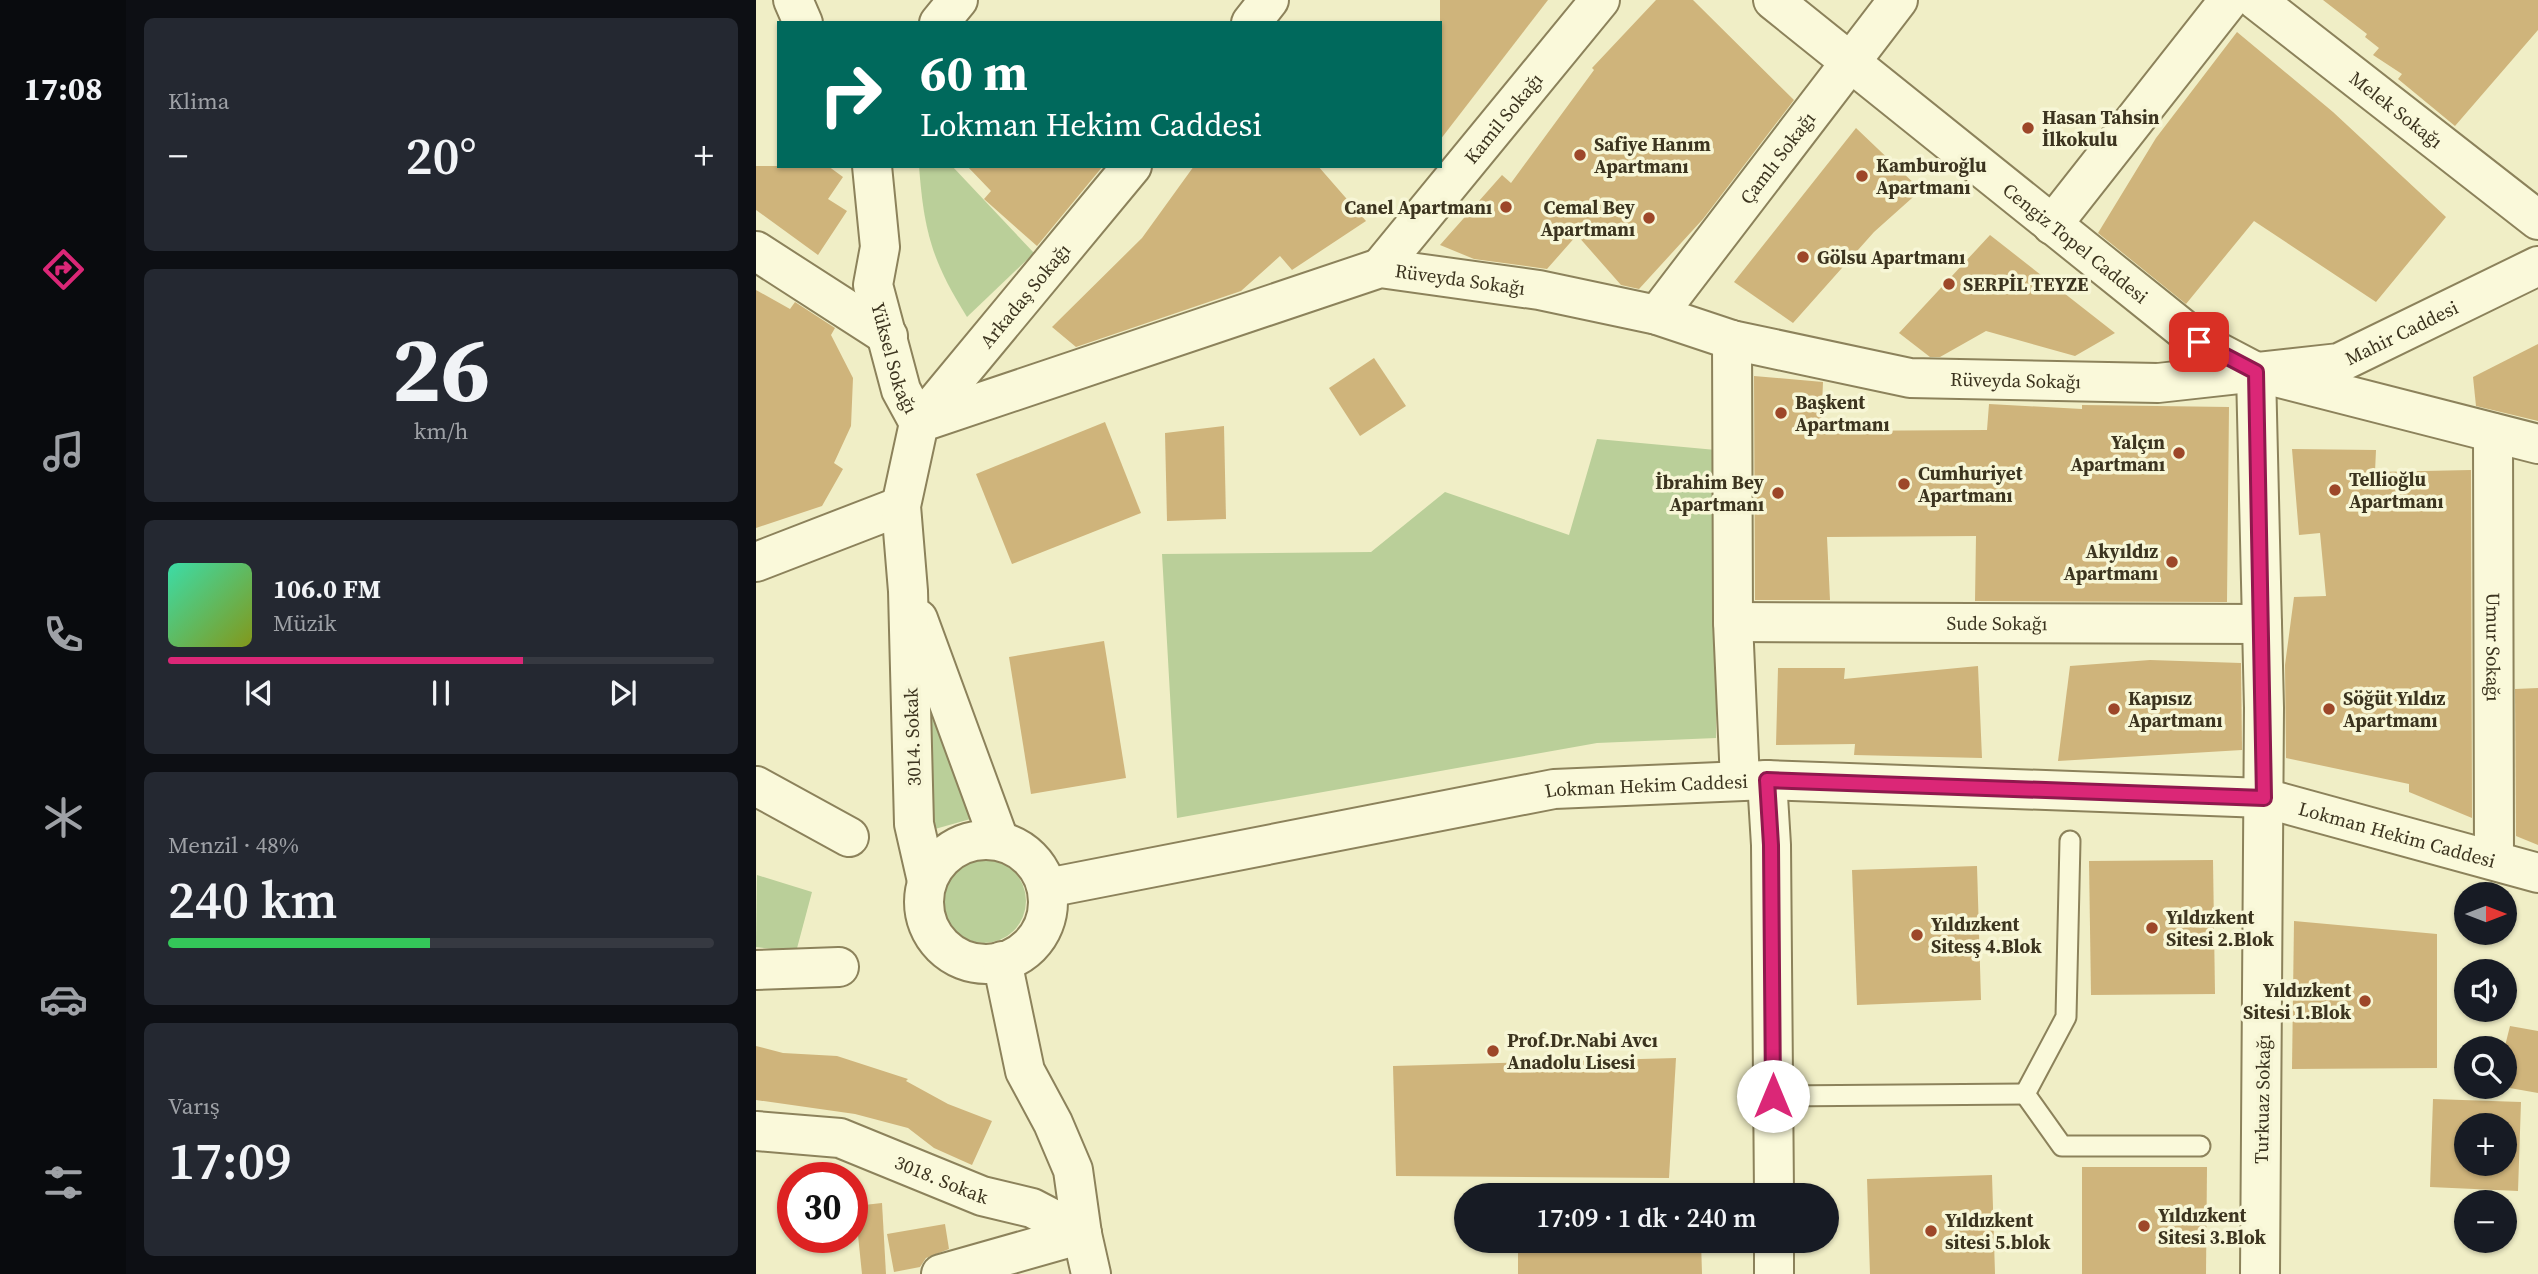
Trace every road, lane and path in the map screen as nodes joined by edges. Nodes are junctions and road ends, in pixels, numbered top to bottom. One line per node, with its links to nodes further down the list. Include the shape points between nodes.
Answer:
1 (793, 0): 9 (street)
2 (958, 0): 10 (street)
3 (1269, 0): 11 (street)
4 (1600, 0): 19 (street, Kamil Sokağı)
5 (1773, 0): 12 (street, Cengiz Topel Caddesi)
6 (1898, 0): 12 (street, Çamlı Sokağı)
7 (2229, 0): 16 (street)
8 (2256, 0): 15 (street, Melek Sokağı)
9 (802, 21)
10 (941, 21)
11 (1253, 21)
12 (1851, 62): 16 (street, Cengiz Topel Caddesi); 20 (street, Çamlı Sokağı)
13 (872, 168): 21 (street, Yüksel Sokağı, via 880,247 873,285)
14 (1130, 168): 24 (street, Arkadaş Sokağı)
15 (2538, 220)
16 (2052, 225): 23 (street, Cengiz Topel Caddesi, via 2199,342)
17 (756, 251): 21 (street)
18 (2538, 266): 23 (street, Mahir Caddesi, via 2339,363)
19 (1380, 268): 20 (street, Rüveyda Sokağı, via 1539,290); 24 (street, Rüveyda Sokağı)
20 (1657, 315): 22 (street, Rüveyda Sokağı)
21 (888, 337): 24 (street, Yüksel Sokağı, via 901,390)
22 (1732, 340): 23 (street, Rüveyda Sokağı, via 1910,378 2158,383); 30 (street)
23 (2256, 372): 25 (street, Cengiz Topel Caddesi); 31 (street, Turkuaz Sokağı)
24 (919, 423): 27 (street)
25 (2493, 433): 26 (street, Cengiz Topel Caddesi); 38 (street, Umur Sokağı)
26 (2538, 444)
27 (901, 506): 28 (street); 29 (street, 3014. Sokak)
28 (757, 561)
29 (908, 591): 36 (street, 3014. Sokak); 40 (street, 3014. Sokak, via 914,824)
30 (1732, 622): 31 (street, Sude Sokağı); 32 (street)
31 (2262, 624): 34 (street, Turkuaz Sokağı)
32 (1753, 781): 34 (street, Lokman Hekim Caddesi); 41 (street, Lokman Hekim Caddesi, via 1554,789); 46 (street, via 1771,845)
33 (756, 786): 35 (street)
34 (2264, 798): 38 (street, Lokman Hekim Caddesi); 55 (street, Turkuaz Sokağı)
35 (849, 837)
36 (999, 840): 40 (street, via 981,839 948,852); 41 (street, via 1030,857)
37 (2070, 841): 45 (lane, via 2066,1017)
38 (2494, 859): 39 (street, Lokman Hekim Caddesi)
39 (2538, 873)
40 (927, 881): 42 (street, via 925,916 942,947 974,963)
41 (1047, 888): 42 (street, via 1045,923 1037,939)
42 (1002, 961): 50 (street, via 1025,1071 1073,1170)
43 (839, 967): 44 (street)
44 (756, 970)
45 (2025, 1094): 46 (lane); 48 (lane, via 2062,1146)
46 (1773, 1096): 49 (street)
47 (756, 1131): 50 (street, 3018. Sokak, via 839,1138 982,1196 1032,1208)
48 (2200, 1146)
49 (1774, 1183)
50 (1082, 1234): 52 (street); 53 (street)
51 (1774, 1253): 54 (street)
52 (941, 1274)
53 (1091, 1274)
54 (1774, 1274)
55 (2260, 1274)

